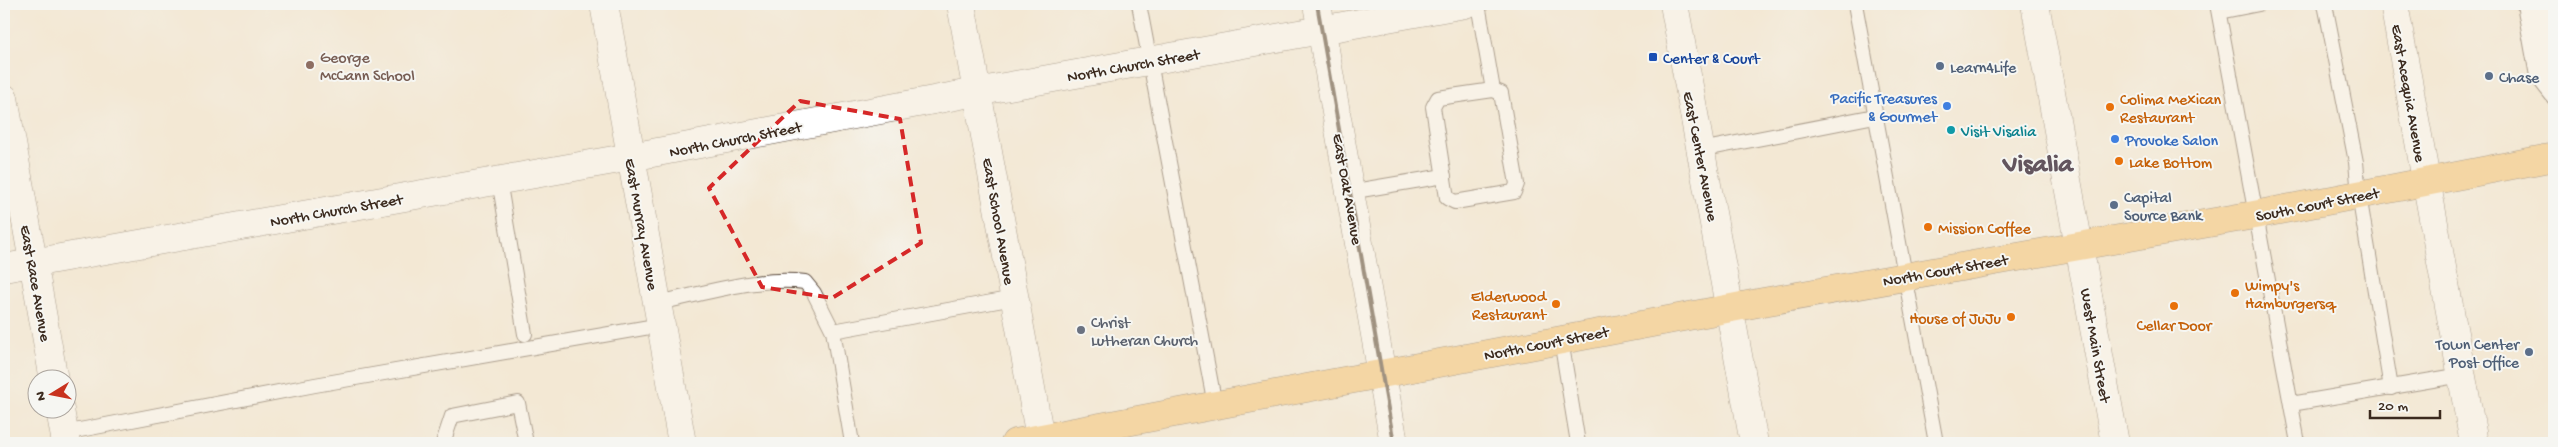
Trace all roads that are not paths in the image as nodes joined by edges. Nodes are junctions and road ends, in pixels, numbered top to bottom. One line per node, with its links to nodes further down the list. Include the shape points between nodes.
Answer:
1 (604, 4): 26 (street, East Murray Avenue)
2 (961, 4): 21 (street, East School Avenue)
3 (1139, 4): 19 (lane)
4 (1317, 4): 17 (street, East Oak Avenue)
5 (1465, 4): 17 (street, North Church Street)
6 (1478, 4): 20 (lane)
7 (1674, 4): 25 (street, East Center Avenue)
8 (1855, 4): 24 (lane)
9 (2035, 4): 34 (street, West Main Street)
10 (2260, 4): 16 (lane)
11 (2325, 4): 32 (lane, via 2356,162)
12 (2394, 4): 30 (street, East Acequia Avenue)
13 (2524, 4): 22 (lane, via 2537,76)
14 (2537, 4): 22 (lane)
15 (2549, 4): 18 (lane)
16 (2218, 8): 33 (lane)
17 (1321, 31): 19 (street, North Church Street); 31 (street, East Oak Avenue)
18 (2554, 36)
19 (1150, 61): 21 (street, North Church Street); 49 (lane)
20 (1493, 90): 28 (lane, via 1438,98 1433,107); 28 (lane, via 1501,93 1517,184 1514,192 1455,202 1447,198)
21 (976, 92): 26 (street, North Church Street); 38 (street, East School Avenue)
22 (2554, 97)
23 (4, 98): 35 (street, East Race Avenue)
24 (1875, 116): 25 (lane); 37 (lane)
25 (1700, 150): 39 (street, East Center Avenue)
26 (631, 157): 29 (street, North Church Street); 40 (street, East Murray Avenue)
27 (2554, 157): 30 (main road, South Court Street)
28 (1444, 176): 31 (lane)
29 (499, 180): 35 (street, North Church Street); 42 (lane)
30 (2426, 182): 32 (main road, South Court Street); 46 (street, East Acequia Avenue)
31 (1349, 192): 45 (street, East Oak Avenue)
32 (2359, 195): 33 (main road, South Court Street); 47 (lane)
33 (2254, 214): 34 (main road, South Court Street); 48 (lane)
34 (2079, 246): 37 (main road, North Court Street); 60 (street, West Main Street)
35 (33, 263): 36 (street, North Church Street); 44 (street, East Race Avenue)
36 (4, 268)
37 (1905, 275): 39 (main road, North Court Street); 59 (lane)
38 (1014, 298): 41 (lane); 51 (street, East School Avenue)
39 (1730, 308): 43 (main road, North Court Street); 58 (street, East Center Avenue)
40 (659, 314): 41 (lane, via 761,282 788,280 805,282); 50 (lane, via 315,385); 54 (street, East Murray Avenue)
41 (833, 331): 55 (lane)
42 (525, 334)
43 (1561, 340): 45 (main road, North Court Street); 57 (lane)
44 (52, 370)
45 (1381, 373): 49 (main road, North Court Street); 56 (street, East Oak Avenue)
46 (2462, 375): 47 (lane); 62 (street, East Acequia Avenue)
47 (2391, 388): 48 (lane)
48 (2291, 404): 61 (lane)
49 (1215, 405): 51 (main road, North Court Street)
50 (63, 428)
51 (1032, 442)
52 (443, 443): 53 (lane, via 452,416 518,403)
53 (526, 443)
54 (682, 443)
55 (852, 443)
56 (1394, 443)
57 (1578, 443)
58 (1754, 443)
59 (1936, 443)
60 (2114, 443)
61 (2298, 443)
62 (2474, 443)

